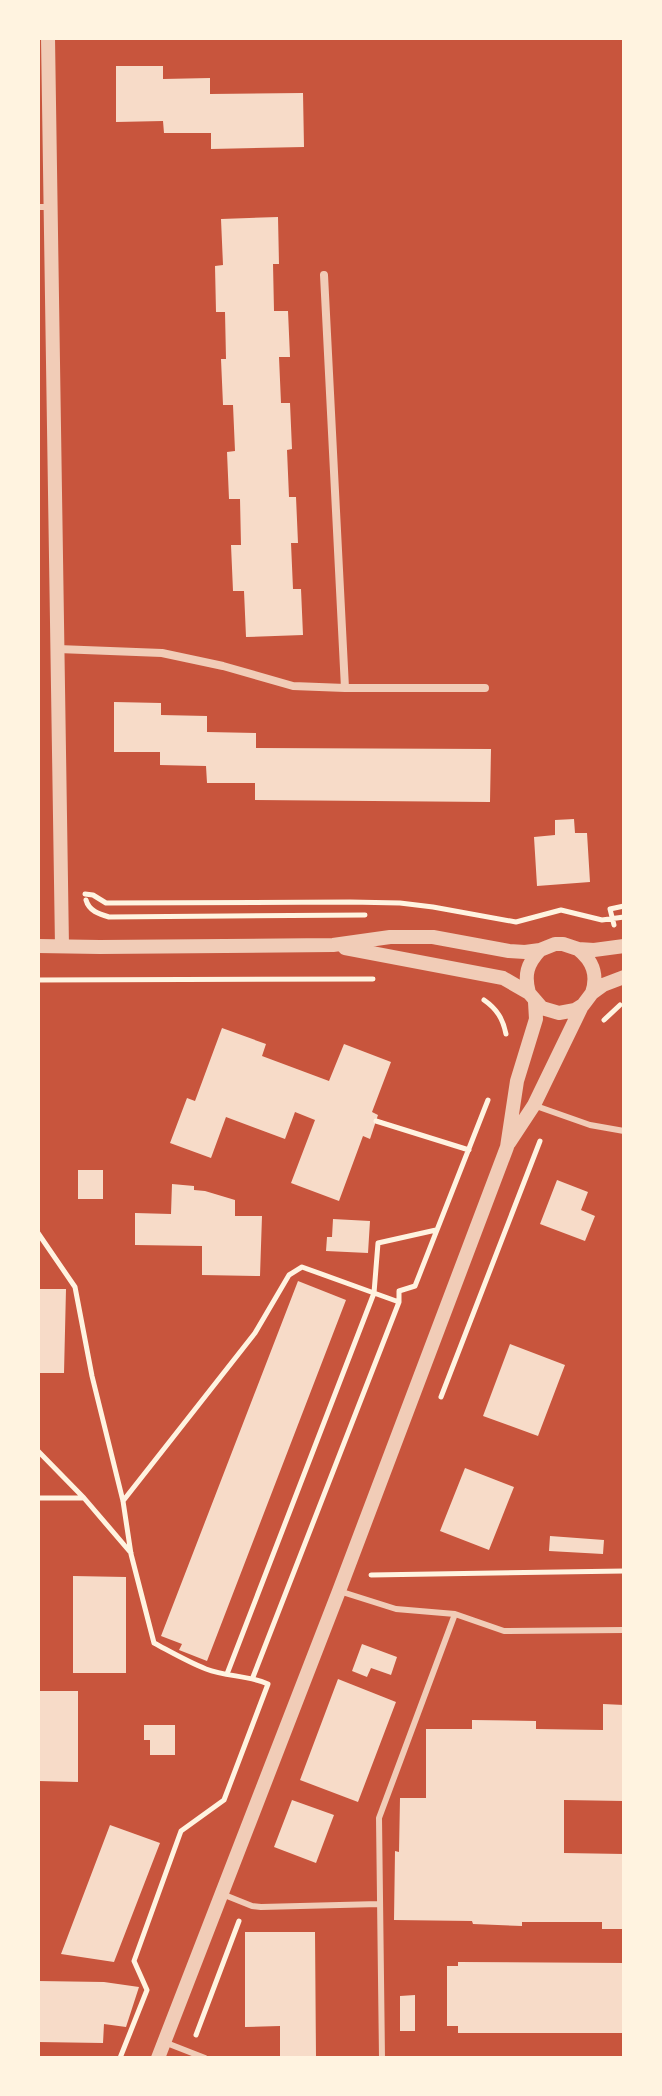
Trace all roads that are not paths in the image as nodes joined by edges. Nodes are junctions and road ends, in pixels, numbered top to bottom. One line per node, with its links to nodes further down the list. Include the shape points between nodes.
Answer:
1 (48, 38): 2 (street)
2 (44, 207): 4 (street)
3 (324, 275): 5 (street)
4 (58, 649): 5 (street, via 162,653 293,686); 9 (street)
5 (345, 688): 6 (street)
6 (485, 688)
7 (333, 945): 9 (street); 12 (street, via 433,937 509,951); 14 (street, via 503,978)
8 (38, 946): 9 (street)
9 (62, 946)
10 (624, 946): 11 (street)
11 (578, 949): 12 (street, via 555,944); 15 (street, via 595,973)
12 (540, 950): 14 (street, via 527,970)
13 (624, 977): 15 (street)
14 (532, 998): 15 (street, via 559,1013 575,1010); 18 (street, via 536,1019 517,1081)
15 (587, 999): 16 (street)
16 (534, 1105): 17 (lane); 18 (street)
17 (624, 1131)
18 (507, 1147): 19 (street)
19 (339, 1591): 20 (lane, via 396,1609); 22 (street)
20 (455, 1614): 21 (lane, via 504,1631); 23 (lane, via 379,1818)
21 (624, 1630)
22 (222, 1894): 23 (lane, via 261,1907); 24 (street)
23 (379, 1904): 27 (lane)
24 (164, 2042): 25 (street); 26 (lane)
25 (158, 2058)
26 (205, 2058)
27 (382, 2058)

